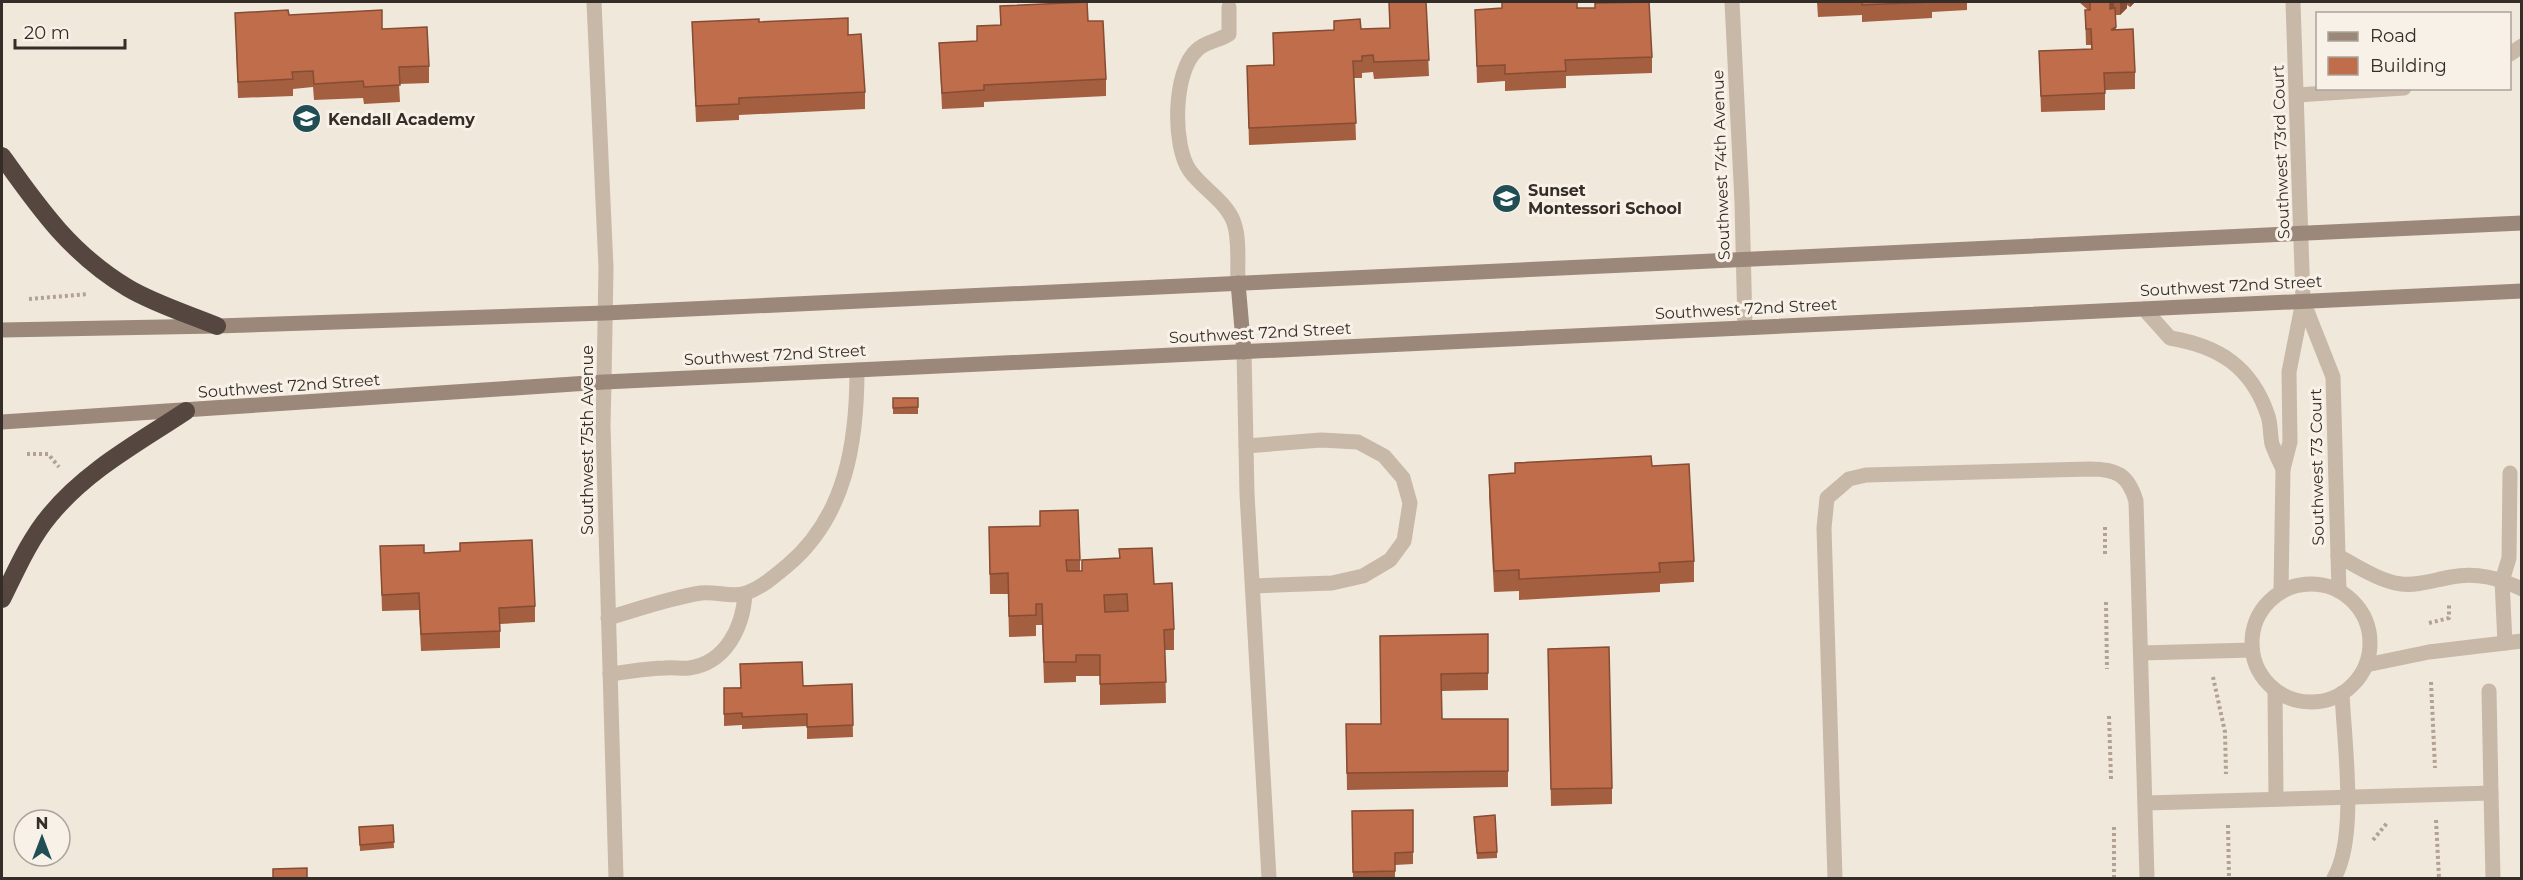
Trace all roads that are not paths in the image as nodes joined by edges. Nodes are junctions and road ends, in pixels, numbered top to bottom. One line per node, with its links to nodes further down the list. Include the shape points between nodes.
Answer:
1 (594, 2): 15 (street, Southwest 75th Avenue)
2 (1732, 2): 10 (street, Southwest 74th Avenue)
3 (2293, 2): 6 (street, Southwest 73rd Court)
4 (1229, 8): 11 (street, via 1229,34 1201,46 1185,67 1179,96 1179,127 1180,148 1189,170 1223,205 1234,223)
5 (2373, 90): 6 (street)
6 (2297, 95): 9 (street, Southwest 73rd Court)
7 (2, 156): 16 (highway, via 49,222 91,263 129,288)
8 (2522, 223): 9 (main road)
9 (2303, 233): 10 (main road); 13 (street, Southwest 73rd Court)
10 (1743, 260): 11 (main road); 17 (street, Southwest 74th Avenue)
11 (1238, 283): 15 (main road); 19 (main road)
12 (2522, 291): 13 (main road, Southwest 72nd Street)
13 (2303, 301): 14 (main road, Southwest 72nd Street); 25 (street, Southwest 73 Court, via 2289,372 2290,442); 27 (street, Southwest 73 Court, via 2333,377)
14 (2144, 309): 17 (main road, Southwest 72nd Street); 25 (street, Southwest 73 Court, via 2170,338 2219,352 2245,375 2262,400)
15 (605, 313): 16 (main road); 21 (street, Southwest 75th Avenue)
16 (218, 326): 18 (main road)
17 (1744, 327): 19 (main road, Southwest 72nd Street)
18 (2, 330)
19 (1244, 352): 20 (main road, Southwest 72nd Street); 24 (street)
20 (856, 370): 21 (main road, Southwest 72nd Street); 33 (street, via 853,440 832,512 802,553)
21 (604, 382): 22 (main road, Southwest 72nd Street); 35 (street, Southwest 75th Avenue)
22 (186, 411): 23 (main road, Southwest 72nd Street); 34 (highway, via 101,467 69,494 33,539)
23 (2, 422)
24 (1246, 446): 29 (street); 29 (street, via 1321,440 1358,442 1384,456 1403,478 1410,503 1404,541 1390,560 1363,576 1332,583)
25 (2283, 469): 32 (street, Southwest 73 Court)
26 (2510, 473): 28 (street, via 2509,558)
27 (2338, 556): 28 (street, Southwest 73 Court, via 2401,584 2467,574); 31 (street, Southwest 73 Court)
28 (2502, 581): 30 (street, Southwest 73 Court); 37 (street)
29 (1253, 586): 50 (street)
30 (2522, 589)
31 (2339, 591): 32 (street, via 2309,585); 40 (street, via 2360,610 2366,623 2370,652)
32 (2281, 592): 38 (street, via 2258,617 2252,633)
33 (745, 594): 35 (street, via 703,592); 41 (street, via 744,615 736,632 725,649 708,663)
34 (2, 599)
35 (608, 618): 41 (street, Southwest 75th Avenue)
36 (2522, 641): 37 (street)
37 (2505, 643): 40 (street)
38 (2252, 650): 39 (street); 42 (street, via 2256,665)
39 (2141, 653): 48 (street); 51 (street, via 2136,501 2127,481 2115,470 1866,475 1840,484 1827,498 1824,528)
40 (2366, 665): 44 (street, via 2356,682)
41 (610, 674): 49 (street, Southwest 75th Avenue)
42 (2275, 690): 44 (street, via 2290,699 2308,702 2325,701); 47 (street)
43 (2489, 691): 45 (street)
44 (2342, 693): 46 (street)
45 (2491, 793): 46 (street); 54 (street)
46 (2346, 797): 47 (street); 53 (street, via 2345,852)
47 (2276, 798): 48 (street)
48 (2146, 802): 52 (street)
49 (616, 879)
50 (1269, 879)
51 (1834, 879)
52 (2147, 879)
53 (2334, 879)
54 (2493, 879)

